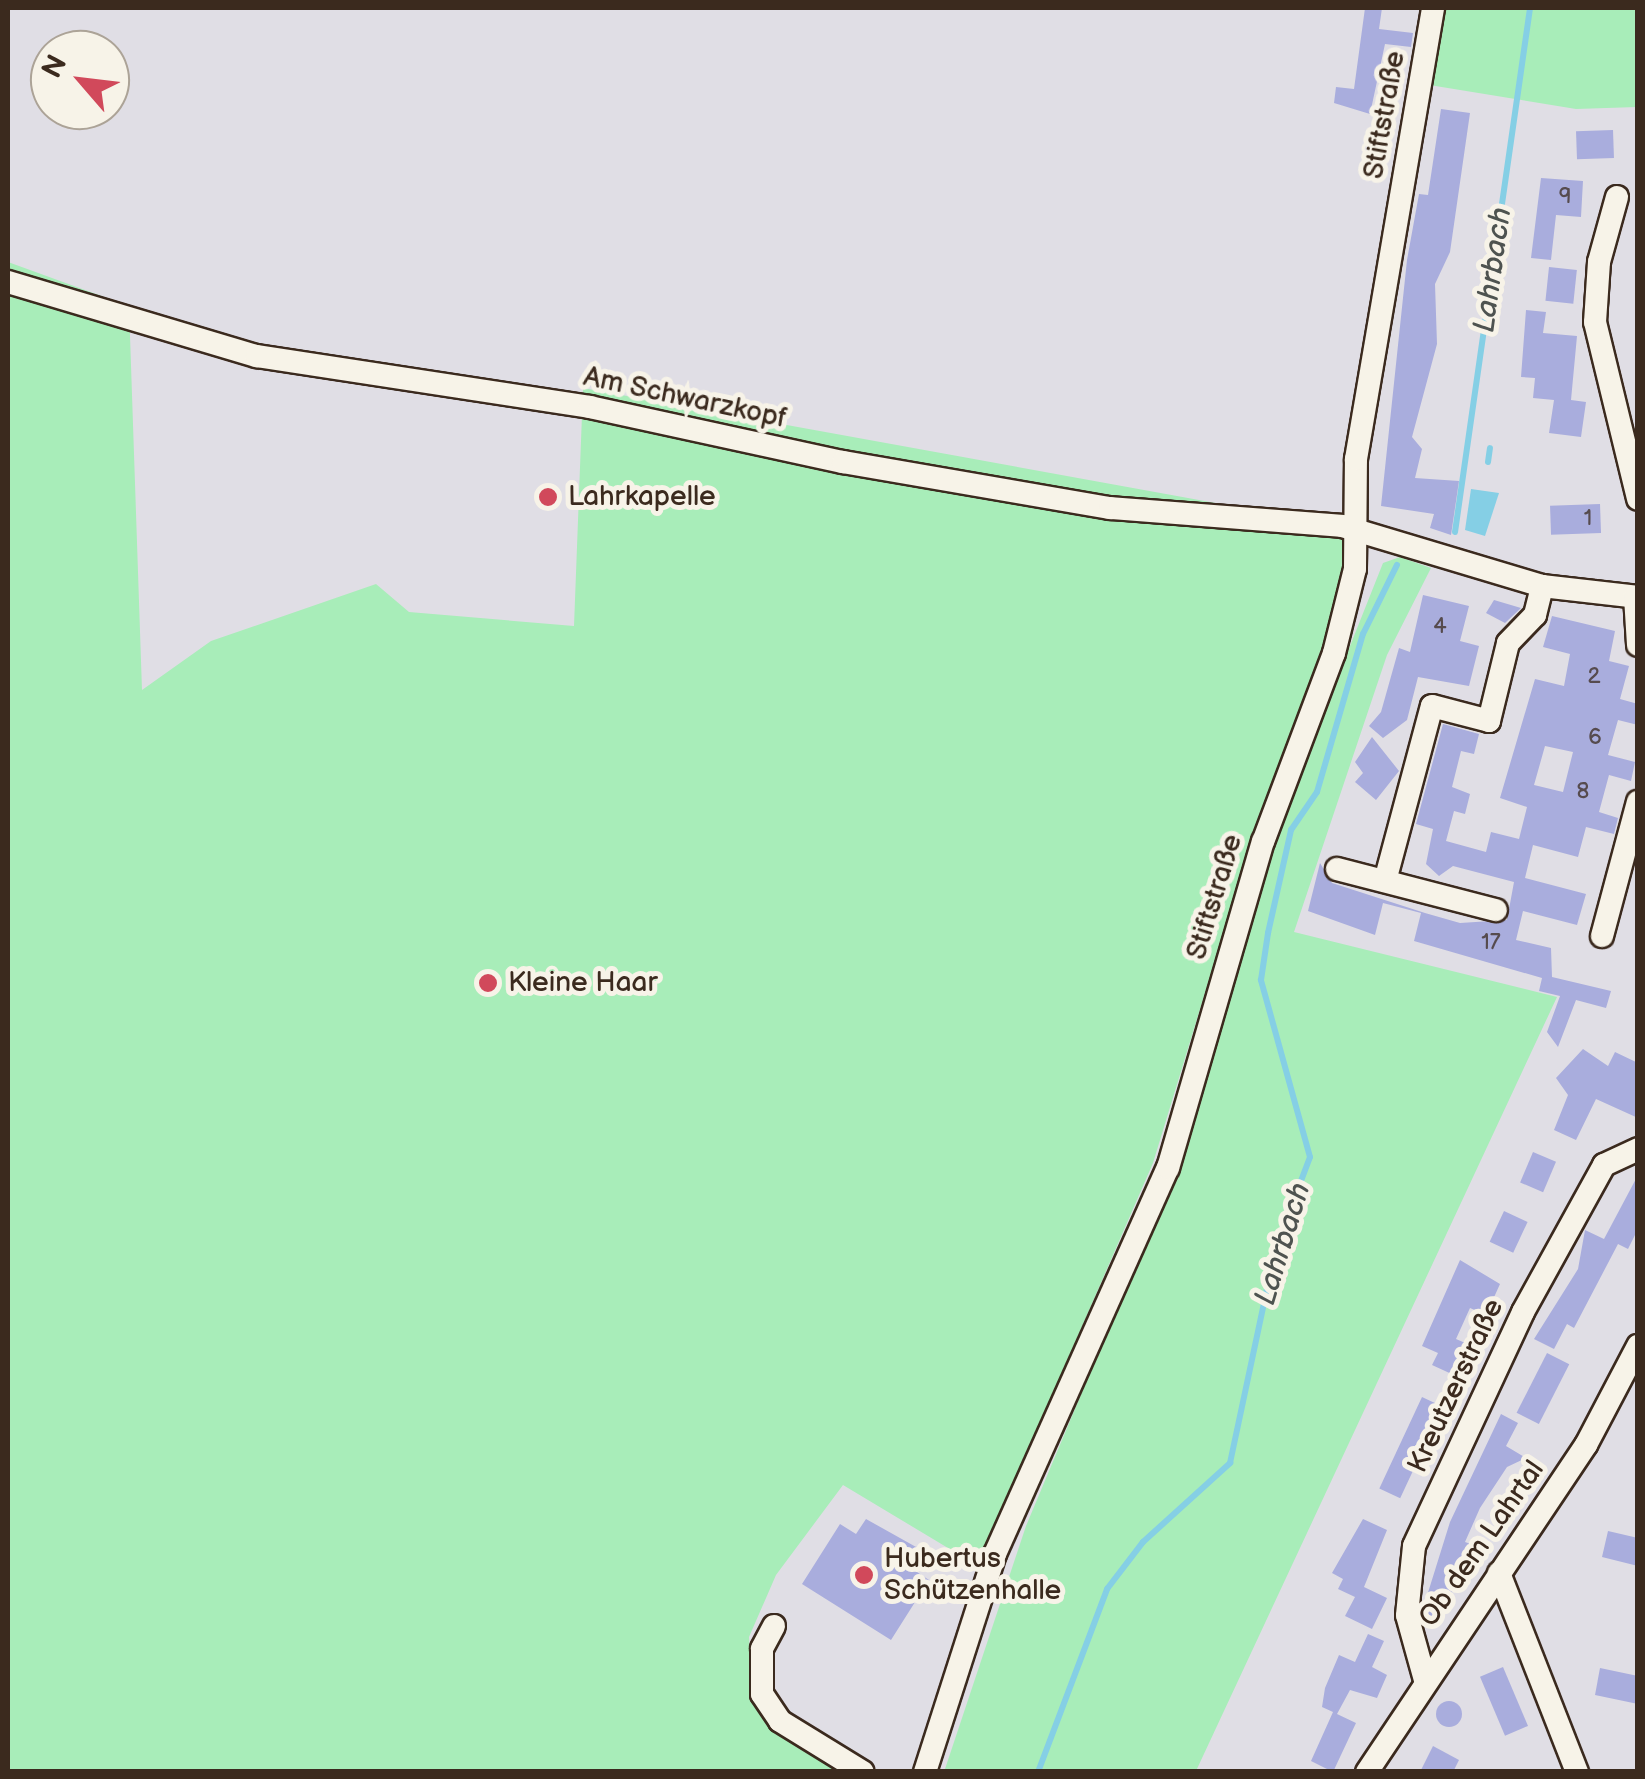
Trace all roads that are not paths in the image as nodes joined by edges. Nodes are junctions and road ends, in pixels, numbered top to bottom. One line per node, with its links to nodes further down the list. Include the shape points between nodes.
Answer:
1 (1434, 8): 5 (street, Stiftstraße, via 1356,458)
2 (1617, 197): 4 (street, via 1599,262 1596,322)
3 (8, 282): 5 (street, Am Schwarzkopf, via 257,356 590,407 1110,508)
4 (1638, 498)
5 (1358, 530): 6 (street, Am Schwarzkopf); 20 (street, Stiftstraße, via 1334,653 1263,842 1168,1168 996,1554)
6 (1542, 586): 7 (street, Am Schwarzkopf); 11 (street, via 1535,615 1508,643 1489,721 1432,706)
7 (1636, 597): 8 (street)
8 (1638, 644)
9 (1638, 802): 13 (street)
10 (1337, 868): 11 (street)
11 (1385, 881): 12 (street)
12 (1496, 910)
13 (1602, 936)
14 (1638, 1149): 18 (street, Kreutzerstraße, via 1604,1165 1523,1312 1414,1546 1407,1615)
15 (1634, 1360): 16 (street, Ob dem Lahrtal, via 1586,1446)
16 (1499, 1573): 18 (street, Ob dem Lahrtal); 22 (street)
17 (774, 1626): 19 (street, via 762,1650 762,1694 780,1721)
18 (1425, 1680): 21 (street, Ob dem Lahrtal)
19 (864, 1772)
20 (925, 1772)
21 (1367, 1772)
22 (1577, 1772)

